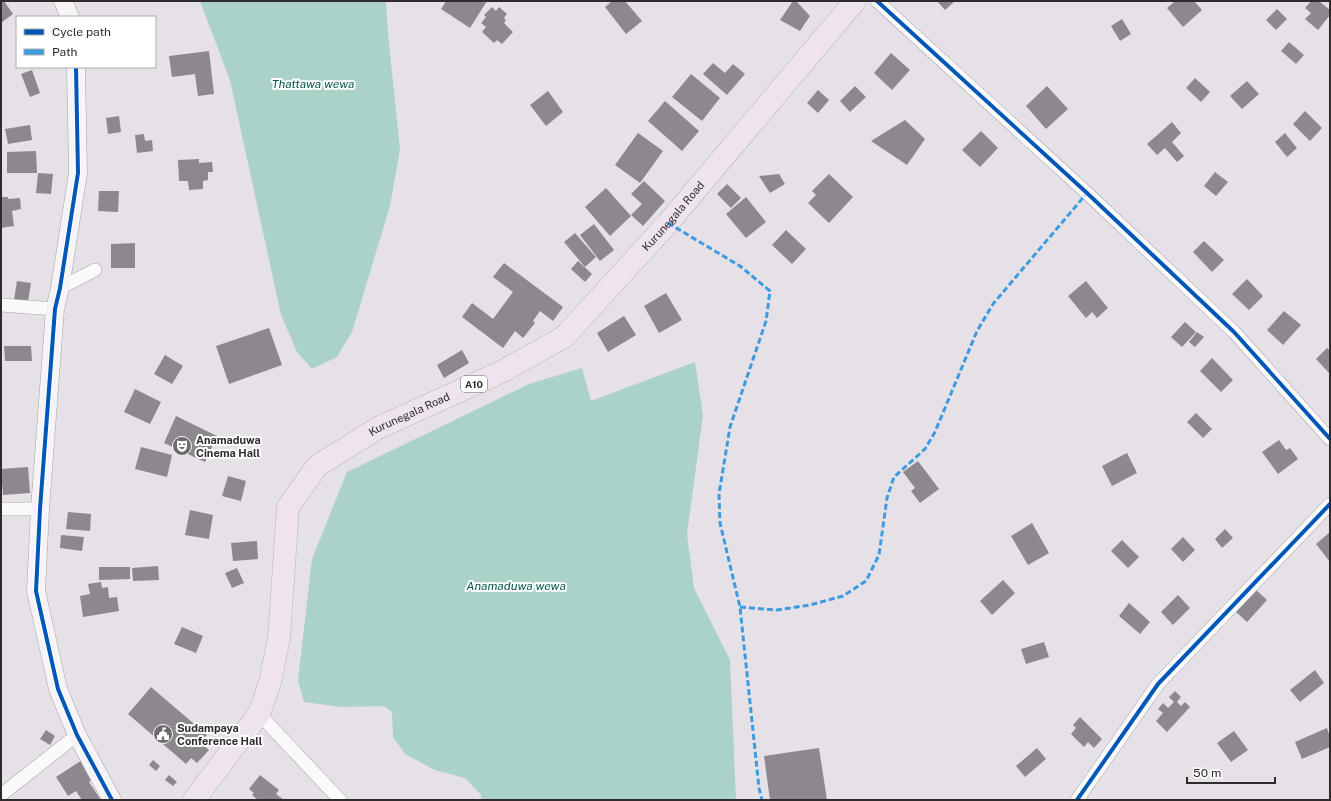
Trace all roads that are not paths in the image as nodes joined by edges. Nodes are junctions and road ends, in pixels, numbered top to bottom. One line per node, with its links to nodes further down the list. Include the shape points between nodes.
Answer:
1 (63, 1): 4 (street)
2 (855, 1): 14 (highway, Kurunegala Road / A10, via 668,223 564,337 500,372 378,428 317,466 288,507 279,638 270,682)
3 (877, 1): 10 (street, via 1234,332)
4 (70, 16)
5 (76, 68): 7 (street, via 78,173)
6 (95, 270): 7 (street)
7 (60, 288): 9 (street)
8 (1, 305): 9 (street)
9 (55, 309): 13 (street)
10 (1330, 439)
11 (1330, 504): 20 (street, via 1158,684)
12 (1, 509): 13 (street)
13 (40, 509): 15 (street, via 36,591 58,689)
14 (259, 714): 18 (highway, Kurunegala Road / A10); 19 (street)
15 (77, 735): 16 (street); 17 (street)
16 (1, 795)
17 (112, 800)
18 (194, 800)
19 (340, 800)
20 (1077, 800)

